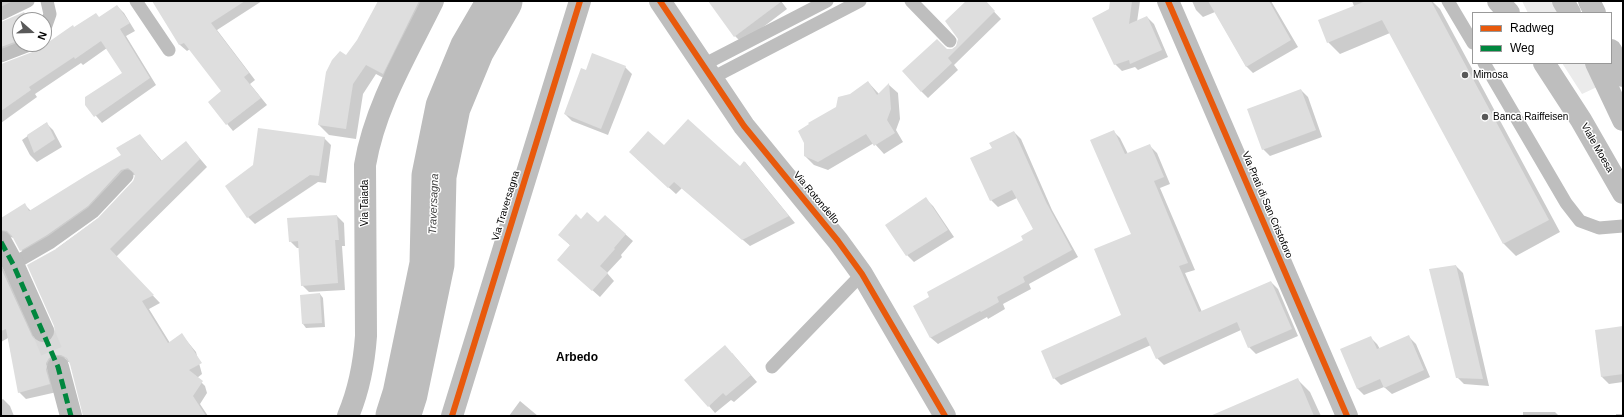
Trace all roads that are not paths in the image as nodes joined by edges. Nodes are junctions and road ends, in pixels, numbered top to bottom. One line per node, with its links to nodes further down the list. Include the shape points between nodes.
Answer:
1 (28, 1): 21 (lane)
2 (47, 1): 16 (lane)
3 (136, 1): 24 (lane)
4 (433, 1): 44 (street, Via Taiada, via 380,110 369,144 365,165 366,336 360,381)
5 (580, 1): 45 (street, Via Traversagna)
6 (660, 1): 31 (street, Via Rotondello)
7 (827, 1): 31 (lane)
8 (860, 1): 31 (lane)
9 (911, 1): 22 (lane)
10 (1168, 1): 47 (street, Via Prati di San Cristoforo)
11 (1448, 1): 23 (lane)
12 (1498, 1): 17 (street)
13 (1510, 1): 18 (street)
14 (1563, 1): 19 (street)
15 (1589, 1): 20 (street)
16 (50, 12)
17 (1507, 12)
18 (1514, 12)
19 (1569, 12)
20 (1594, 12)
21 (1, 14)
22 (950, 41)
23 (1472, 42)
24 (169, 50)
25 (12, 52): 27 (lane)
26 (1612, 52): 32 (street)
27 (1, 56)
28 (1485, 64): 36 (lane, via 1566,203 1580,221 1599,228)
29 (1545, 64): 35 (street, Viale Moesa)
30 (1596, 64): 33 (street)
31 (707, 71): 39 (street, Via Rotondello, via 744,126 838,240)
32 (1623, 76)
33 (1623, 120)
34 (127, 176): 38 (lane, via 93,212 51,242)
35 (1623, 193)
36 (1623, 226)
37 (1, 242): 38 (street)
38 (13, 264): 40 (street)
39 (862, 274): 41 (lane); 46 (street, Via Rotondello)
40 (43, 331)
41 (772, 367)
42 (58, 368): 43 (street)
43 (71, 416)
44 (348, 416)
45 (452, 416)
46 (945, 416)
47 (1348, 416)

